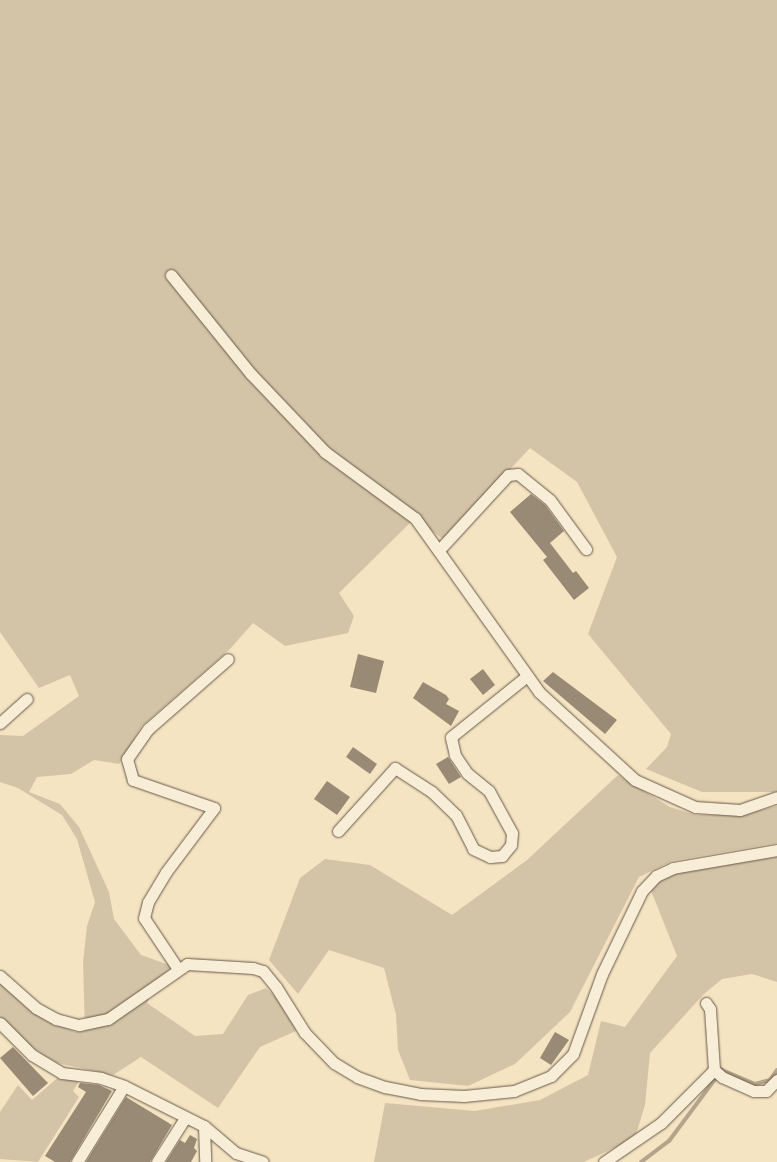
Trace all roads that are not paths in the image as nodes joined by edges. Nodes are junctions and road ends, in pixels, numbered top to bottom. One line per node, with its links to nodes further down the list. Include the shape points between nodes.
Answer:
1 (170, 275): 3 (street, via 277,404 325,452 415,518)
2 (586, 549): 3 (street, via 550,500 518,474 508,475)
3 (439, 550): 5 (street)
4 (228, 659): 11 (street, via 148,729 127,759 133,780 214,808 166,872 148,902 144,918)
5 (527, 676): 8 (street, via 539,692 635,780 656,792 695,807 740,810); 9 (street, via 451,737 454,756 467,773 489,792 512,833 511,845 502,856 490,857 473,849 456,815 432,792 395,768)
6 (27, 699): 7 (street)
7 (0, 724)
8 (777, 797)
9 (338, 832)
10 (777, 850): 11 (street, via 673,868 656,876 642,891 602,974 572,1054 551,1076 514,1091 464,1096 420,1094 357,1077 334,1063 305,1033 263,971 222,964 187,964)
11 (178, 969): 12 (street, via 108,1019 79,1025 56,1019 36,1008)
12 (0, 976)
13 (706, 1003): 15 (street, via 710,1009)
14 (0, 1023): 17 (street, via 32,1055 62,1073 101,1078)
15 (714, 1070): 16 (street, via 754,1091); 24 (street, via 661,1123)
16 (776, 1085)
17 (124, 1086): 18 (street); 20 (street)
18 (185, 1118): 19 (street); 21 (street)
19 (204, 1126): 22 (street); 23 (street, via 236,1153)
20 (77, 1162)
21 (157, 1162)
22 (205, 1162)
23 (263, 1162)
24 (604, 1162)

